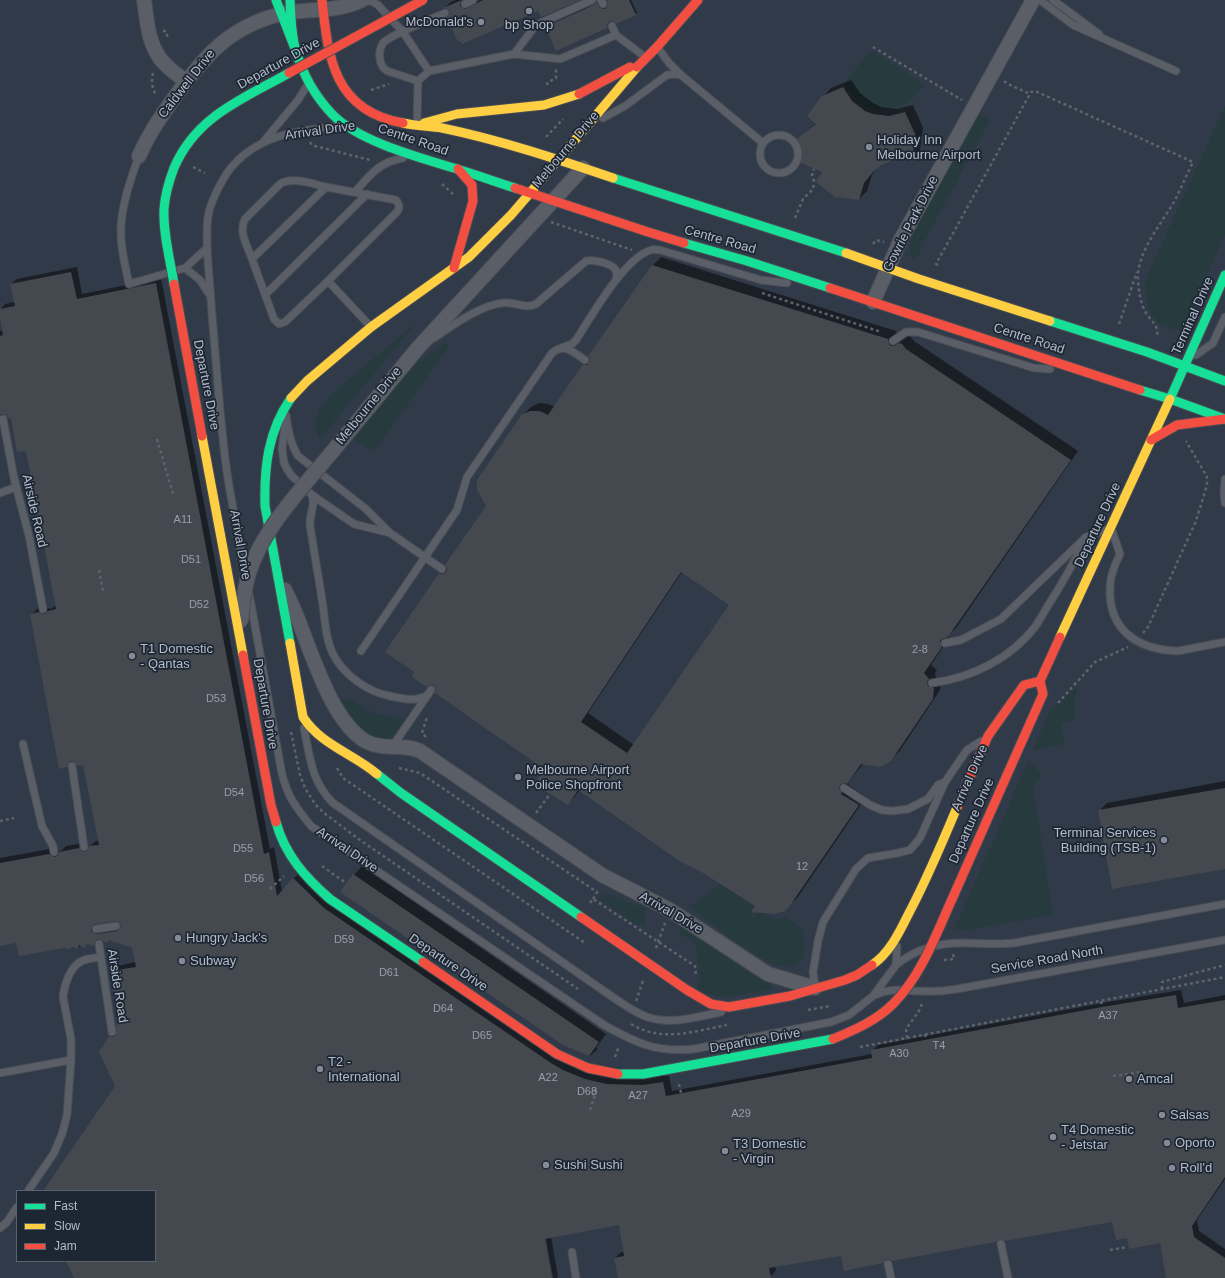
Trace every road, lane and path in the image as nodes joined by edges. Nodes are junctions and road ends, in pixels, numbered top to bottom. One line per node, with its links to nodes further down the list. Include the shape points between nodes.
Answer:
1 (144, 0): 28 (street, via 150,38 156,51 163,62)
2 (276, 0): 13 (main road, Centre Road)
3 (423, 0): 100 (main road, Departure Drive, bridge, via 218,113 202,126 187,145 169,184 164,208 166,234)
4 (473, 0): 12 (lane)
5 (592, 0): 21 (lane, via 536,25)
6 (698, 0): 19 (main road, Melbourne Drive)
7 (1032, 0): 57 (street, Gowrie Park Drive, via 901,239)
8 (1040, 0): 18 (lane, via 1073,25)
9 (1053, 0): 18 (lane)
10 (360, 1): 11 (street, Caldwell Drive); 16 (lane, via 376,4)
11 (321, 3): 13 (street, Caldwell Drive); 33 (main road, Centre Road, via 333,69 345,90 365,108)
12 (465, 4)
13 (289, 9): 28 (street, Caldwell Drive, via 232,35 210,53); 29 (main road, Centre Road, via 296,52)
14 (445, 13): 16 (lane)
15 (612, 26): 17 (lane)
16 (403, 32): 23 (lane); 25 (lane, via 385,42 380,52 384,69)
17 (616, 35): 21 (lane, via 560,59); 22 (lane)
18 (1103, 38): 24 (lane)
19 (657, 47): 22 (main road, Melbourne Drive); 26 (lane)
20 (873, 47): 31 (path)
21 (514, 54): 23 (lane)
22 (644, 59): 34 (main road, Melbourne Drive, via 566,99 526,108 457,114); 37 (main road, Melbourne Drive)
23 (429, 71): 27 (lane)
24 (1176, 71)
25 (397, 74): 27 (lane); 30 (path, via 388,85)
26 (681, 75): 37 (lane, via 667,75 625,106); 39 (lane)
27 (418, 81): 34 (lane)
28 (186, 82): 40 (street, Caldwell Drive, via 153,127)
29 (309, 82): 36 (main road, Centre Road, via 314,94); 38 (lane, Arrival Drive, via 298,100)
30 (370, 91)
31 (965, 102)
32 (374, 124): 33 (main road, Arrival Drive)
33 (402, 124): 34 (main road, Centre Road)
34 (417, 124): 42 (main road, Centre Road, via 494,140)
35 (360, 125): 36 (main road, Arrival Drive)
36 (346, 126): 38 (lane, Arrival Drive, via 292,132); 41 (main road, Centre Road, via 366,137)
37 (583, 130): 42 (main road, Melbourne Drive)
38 (263, 143): 52 (lane, Arrival Drive, via 245,155 227,174 208,216)
39 (763, 143): 39 (lane, via 771,136 787,136 796,144 796,162 781,173 769,170 761,161)
40 (139, 156): 55 (lane, via 128,187 121,225 129,284)
41 (417, 157): 44 (main road, Centre Road); 47 (lane, via 382,164)
42 (558, 160): 43 (main road, Centre Road); 48 (main road, Melbourne Drive)
43 (583, 168): 50 (street, Melbourne Drive); 57 (main road, Centre Road)
44 (458, 169): 48 (main road, Centre Road); 56 (main road, via 472,185 473,201)
45 (814, 169): 51 (path, via 812,189 801,203)
46 (326, 187): 47 (lane); 53 (lane); 53 (lane, via 288,180 280,184 242,223 242,233)
47 (355, 192): 49 (lane)
48 (530, 193): 50 (main road, Centre Road); 56 (main road, Melbourne Drive, via 469,257)
49 (367, 194): 61 (lane, via 396,200 399,204 398,211); 63 (lane)
50 (553, 200): 62 (main road, Centre Road); 72 (street, Melbourne Drive)
51 (793, 224)
52 (207, 248): 55 (lane); 64 (lane, Arrival Drive)
53 (252, 260): 63 (lane)
54 (936, 264): 58 (path, via 1031,92 1035,91 1193,162 1177,197 1149,240)
55 (185, 268): 64 (lane, via 200,280)
56 (454, 268): 67 (main road, Melbourne Drive)
57 (888, 268): 65 (street, Gowrie Park Drive); 74 (main road, Centre Road)
58 (1139, 268): 68 (path); 69 (path, via 1138,281 1142,305 1157,328)
59 (1225, 275): 74 (main road, Terminal Drive)
60 (616, 280): 62 (lane, via 632,262 652,250 660,250 761,280); 71 (lane, via 576,340); 72 (lane, via 617,273 612,267 595,261 586,261 536,304 527,307 503,303 481,310)
61 (328, 281): 63 (lane, via 283,324 274,319); 67 (lane)
62 (825, 286): 65 (main road, Centre Road)
63 (265, 295)
64 (210, 296): 145 (lane, Arrival Drive, via 226,465 282,774 290,799 311,826 319,832)
65 (873, 302): 75 (main road, Centre Road)
66 (1225, 317): 74 (lane, via 1213,343)
67 (371, 327): 78 (main road, Melbourne Drive, via 298,390)
68 (1118, 328)
69 (1157, 340)
70 (893, 341): 75 (lane, via 906,332 918,332 1034,368)
71 (561, 348): 73 (lane, via 571,350); 93 (lane, via 552,353 467,477 457,510)
72 (417, 349): 100 (street, Melbourne Drive, bridge, via 276,520 265,537 246,585)
73 (585, 360)
74 (1186, 363): 76 (main road, Centre Road); 77 (main road, Departure Drive)
75 (1086, 372): 77 (main road, Centre Road)
76 (1225, 381)
77 (1170, 399): 80 (main road, Centre Road); 83 (main road, Departure Drive)
78 (285, 407): 88 (lane, via 282,449 284,463 291,475); 91 (lane, via 290,438 298,456 366,509); 96 (main road, Arrival Drive, via 273,429 267,452 264,484 265,506)
79 (3, 419): 85 (lane, Airside Road)
80 (1225, 419): 81 (main road)
81 (1181, 424): 83 (main road); 99 (path, via 1181,433 1207,477 1207,485 1196,521 1148,627)
82 (157, 439): 87 (path)
83 (1151, 440): 90 (main road, Departure Drive)
84 (1225, 479): 89 (lane)
85 (16, 487): 86 (lane); 98 (lane, Airside Road, via 29,536)
86 (0, 493)
87 (173, 494)
88 (312, 495): 91 (lane, via 354,524); 112 (lane, via 314,500 310,525 327,634 333,653 347,673 376,692 412,700 423,698 430,692)
89 (1225, 503)
90 (1111, 528): 92 (lane); 99 (lane, via 1120,554 1111,575 1111,604 1120,628); 104 (main road, Departure Drive)
91 (390, 533): 93 (lane)
92 (1086, 537): 102 (lane, via 1001,620 961,640); 105 (lane, via 1069,572 1034,628 1017,646 974,672 960,678)
93 (425, 557): 94 (lane); 103 (lane)
94 (442, 569)
95 (99, 570): 97 (path)
96 (277, 573): 107 (main road, Arrival Drive); 112 (street, Arrival Drive, via 296,612 315,665 345,722 367,742)
97 (103, 591)
98 (43, 609)
99 (1135, 640): 101 (lane, via 1161,650 1178,651); 106 (path, via 1126,649 1095,662)
100 (240, 642): 152 (main road, Departure Drive, bridge, via 271,805 285,848 302,872 330,899 544,1045 566,1059)
101 (1225, 642)
102 (944, 643)
103 (361, 651)
104 (1040, 681): 109 (main road, Arrival Drive, via 1024,685); 152 (main road, Departure Drive, bridge, via 1043,694 925,960 906,990 892,1005 864,1026 841,1037 818,1043 643,1074)
105 (932, 683)
106 (1054, 708)
107 (303, 717): 132 (main road, Arrival Drive, via 315,734 364,763 401,793); 142 (lane, Arrival Drive, via 315,778 333,803)
108 (428, 717): 110 (path, via 422,734)
109 (988, 736): 115 (lane, via 967,750); 128 (main road, Arrival Drive, via 922,888)
110 (428, 738)
111 (23, 744): 122 (lane, via 42,826)
112 (392, 747): 125 (street, Arrival Drive, via 420,751 602,875)
113 (72, 766): 121 (lane)
114 (395, 767): 123 (path, via 420,773 598,892)
115 (945, 782): 116 (lane, via 938,785 932,796 925,801 908,809 893,811 870,805); 136 (lane, via 916,844 904,852 863,861 833,904 823,922 818,941 814,972)
116 (844, 788)
117 (550, 794): 118 (path, via 536,814)
118 (530, 809)
119 (14, 818): 120 (path)
120 (0, 821)
121 (84, 847)
122 (54, 852)
123 (593, 899)
124 (1225, 904): 133 (lane, Service Road North, via 1014,943 961,943 924,949 909,955)
125 (670, 910): 132 (path); 136 (street, Arrival Drive, via 768,974)
126 (116, 926): 127 (lane)
127 (96, 930)
128 (898, 935): 133 (lane, Arrival Drive); 136 (main road, Arrival Drive, via 885,953 868,968 845,980)
129 (1225, 940): 138 (lane, Service Road North, via 957,989 923,992 893,990)
130 (99, 944): 131 (lane, Airside Road)
131 (101, 957): 143 (lane, Airside Road); 149 (lane, via 82,961 77,965 72,970 64,990 71,1039)
132 (650, 964): 140 (main road, Arrival Drive, via 703,1000); 142 (path)
133 (896, 965): 138 (lane, Arrival Drive)
134 (1225, 965): 137 (path, via 1162,982)
135 (1225, 978): 137 (path)
136 (815, 988): 140 (main road, Arrival Drive, via 790,996)
137 (1162, 989): 139 (path)
138 (873, 996): 145 (lane, Arrival Drive, via 849,1015 831,1022 694,1049 664,1050)
139 (1101, 1001): 141 (path); 144 (path)
140 (729, 1007): 142 (lane, Arrival Drive, via 724,1011 667,1020 648,1017)
141 (1102, 1007)
142 (633, 1010)
143 (112, 1032)
144 (925, 1034): 146 (path); 147 (path)
145 (623, 1036): 148 (path, via 619,1046)
146 (907, 1038)
147 (926, 1040)
148 (626, 1050)
149 (71, 1060): 151 (lane); 157 (lane, via 67,1115 62,1134 54,1153)
150 (1141, 1072): 153 (path)
151 (0, 1073)
152 (602, 1073): 156 (path)
153 (1113, 1076)
154 (679, 1081): 155 (path)
155 (681, 1094)
156 (590, 1110)
157 (29, 1190)
158 (16, 1208): 159 (lane)
159 (0, 1228)
160 (1001, 1244): 167 (lane)
161 (1127, 1247): 162 (path)
162 (1110, 1250)
163 (572, 1252): 165 (lane)
164 (888, 1264): 166 (lane)
165 (576, 1278)
166 (891, 1278)
167 (1008, 1278)

